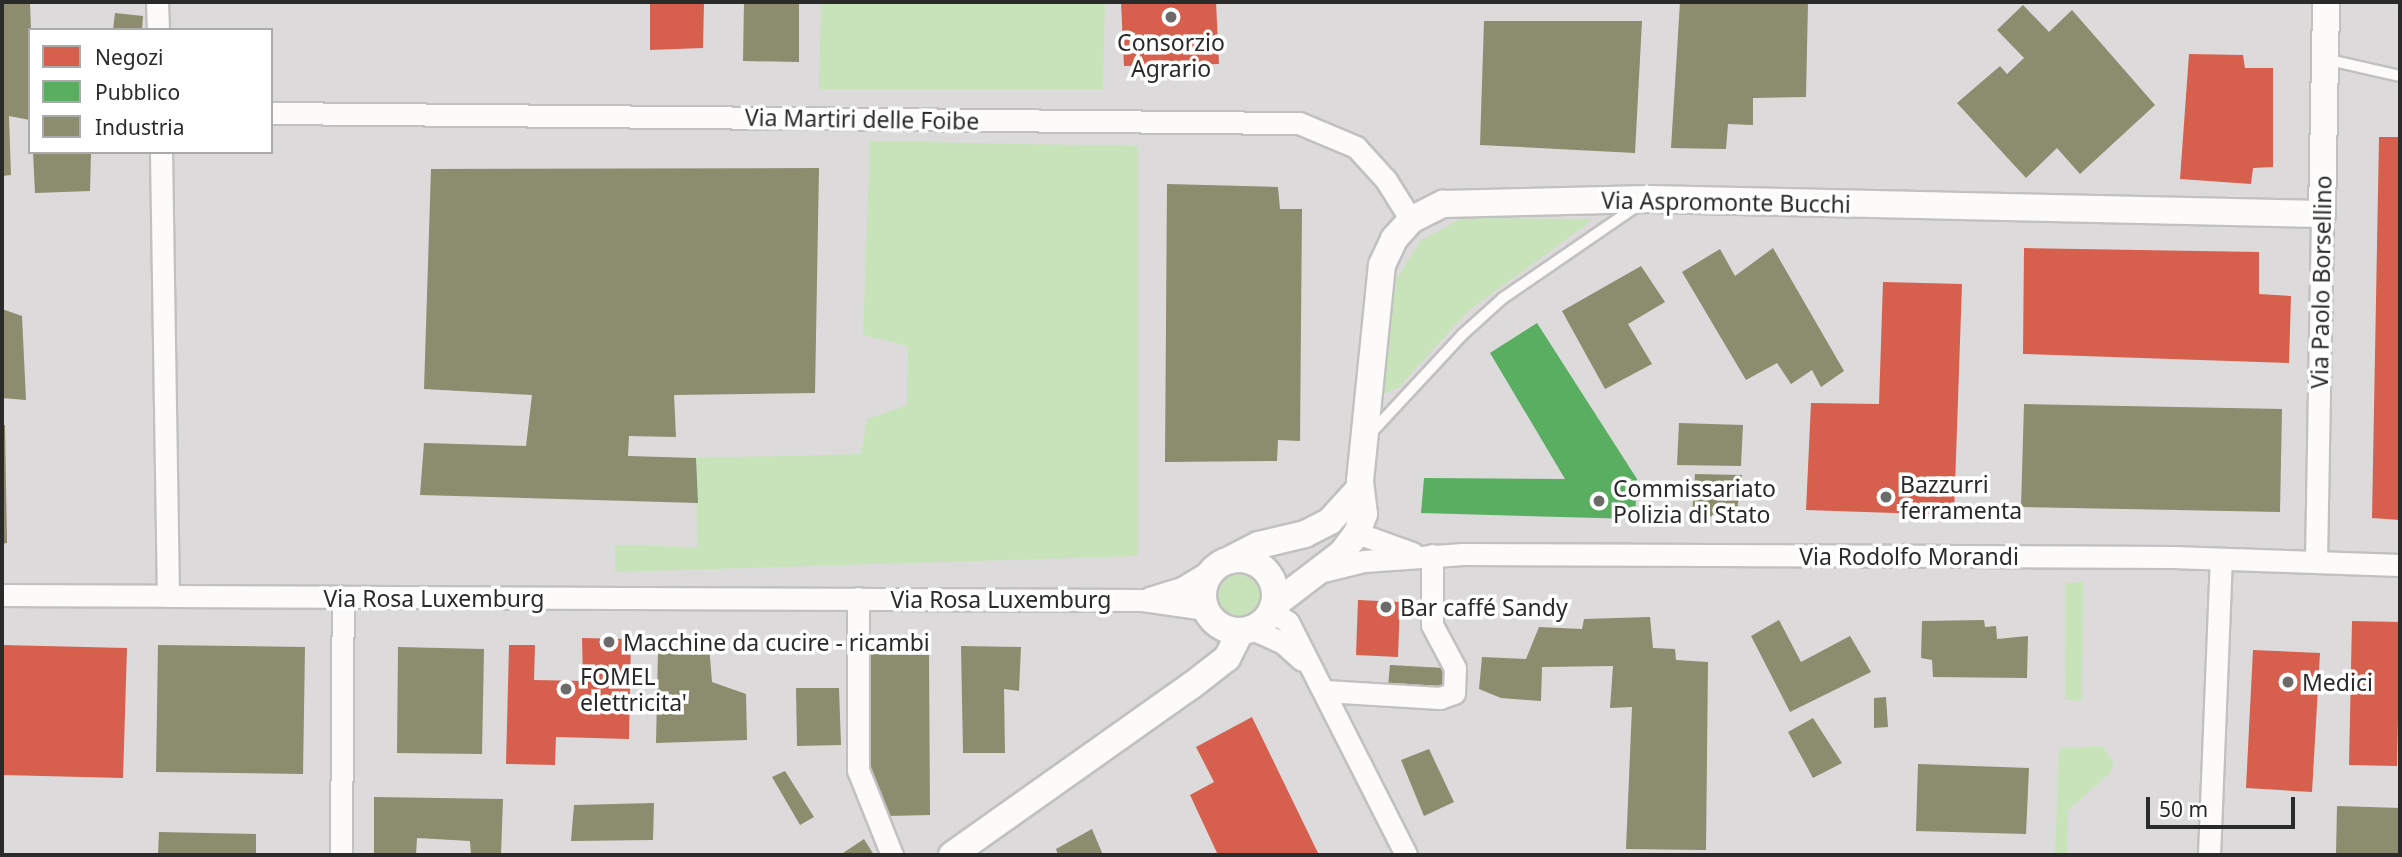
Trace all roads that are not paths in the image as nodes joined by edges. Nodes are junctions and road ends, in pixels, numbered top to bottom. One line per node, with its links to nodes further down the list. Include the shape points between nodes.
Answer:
1 (157, 2): 3 (street)
2 (2326, 2): 4 (street, Via Paolo Borsellino)
3 (158, 28)
4 (2325, 59): 5 (lane); 9 (street, Via Paolo Borsellino)
5 (2400, 76)
6 (273, 113): 10 (street, Via Martiri delle Foibe, via 1299,123 1356,146 1386,180)
7 (161, 154): 22 (street)
8 (1649, 199): 9 (street, Via Aspromonte Bucchi); 10 (street, Via Aspromonte Bucchi, via 1443,204); 11 (lane, via 1503,298 1433,365)
9 (2322, 214): 18 (street, Via Paolo Borsellino)
10 (1411, 220): 11 (street, Via Aspromonte Bucchi, via 1394,239 1382,265)
11 (1367, 438): 12 (street, Via Aspromonte Bucchi)
12 (1360, 488): 13 (street, Via Aspromonte Bucchi); 14 (street, via 1330,521)
13 (1361, 523): 14 (street); 15 (street, Via Rodolfo Morandi, via 1387,544); 20 (street)
14 (1305, 534): 17 (street, via 1259,545)
15 (1425, 555): 16 (street, Via Rodolfo Morandi); 20 (street, Via Rodolfo Morandi); 31 (street, via 1432,625 1455,668 1454,693 1440,698)
16 (2221, 559): 18 (street, Via Rodolfo Morandi); 36 (street)
17 (1224, 562): 25 (street, Via Rosa Luxemburg, via 1182,588); 26 (street, via 1256,562 1266,570 1275,592); 27 (street, via 1204,585)
18 (2316, 562): 19 (street, Via Rodolfo Morandi)
19 (2400, 565)
20 (1318, 573): 26 (street)
21 (2, 595): 22 (street, Via Rosa Luxemburg)
22 (168, 596): 23 (street, Via Rosa Luxemburg)
23 (343, 597): 24 (street, Via Rosa Luxemburg); 32 (street)
24 (858, 598): 25 (street, Via Rosa Luxemburg); 33 (street, via 858,770)
25 (1143, 600): 27 (street, Via Rosa Luxemburg)
26 (1273, 608): 28 (street); 29 (street, via 1287,622)
27 (1209, 614): 28 (street); 30 (street, via 1208,654)
28 (1246, 630): 29 (street, via 1283,643); 30 (street, via 1227,658)
29 (1304, 661): 31 (street)
30 (1191, 687): 34 (street)
31 (1325, 691): 35 (street)
32 (341, 855)
33 (892, 855)
34 (952, 855)
35 (1406, 855)
36 (2209, 855)

